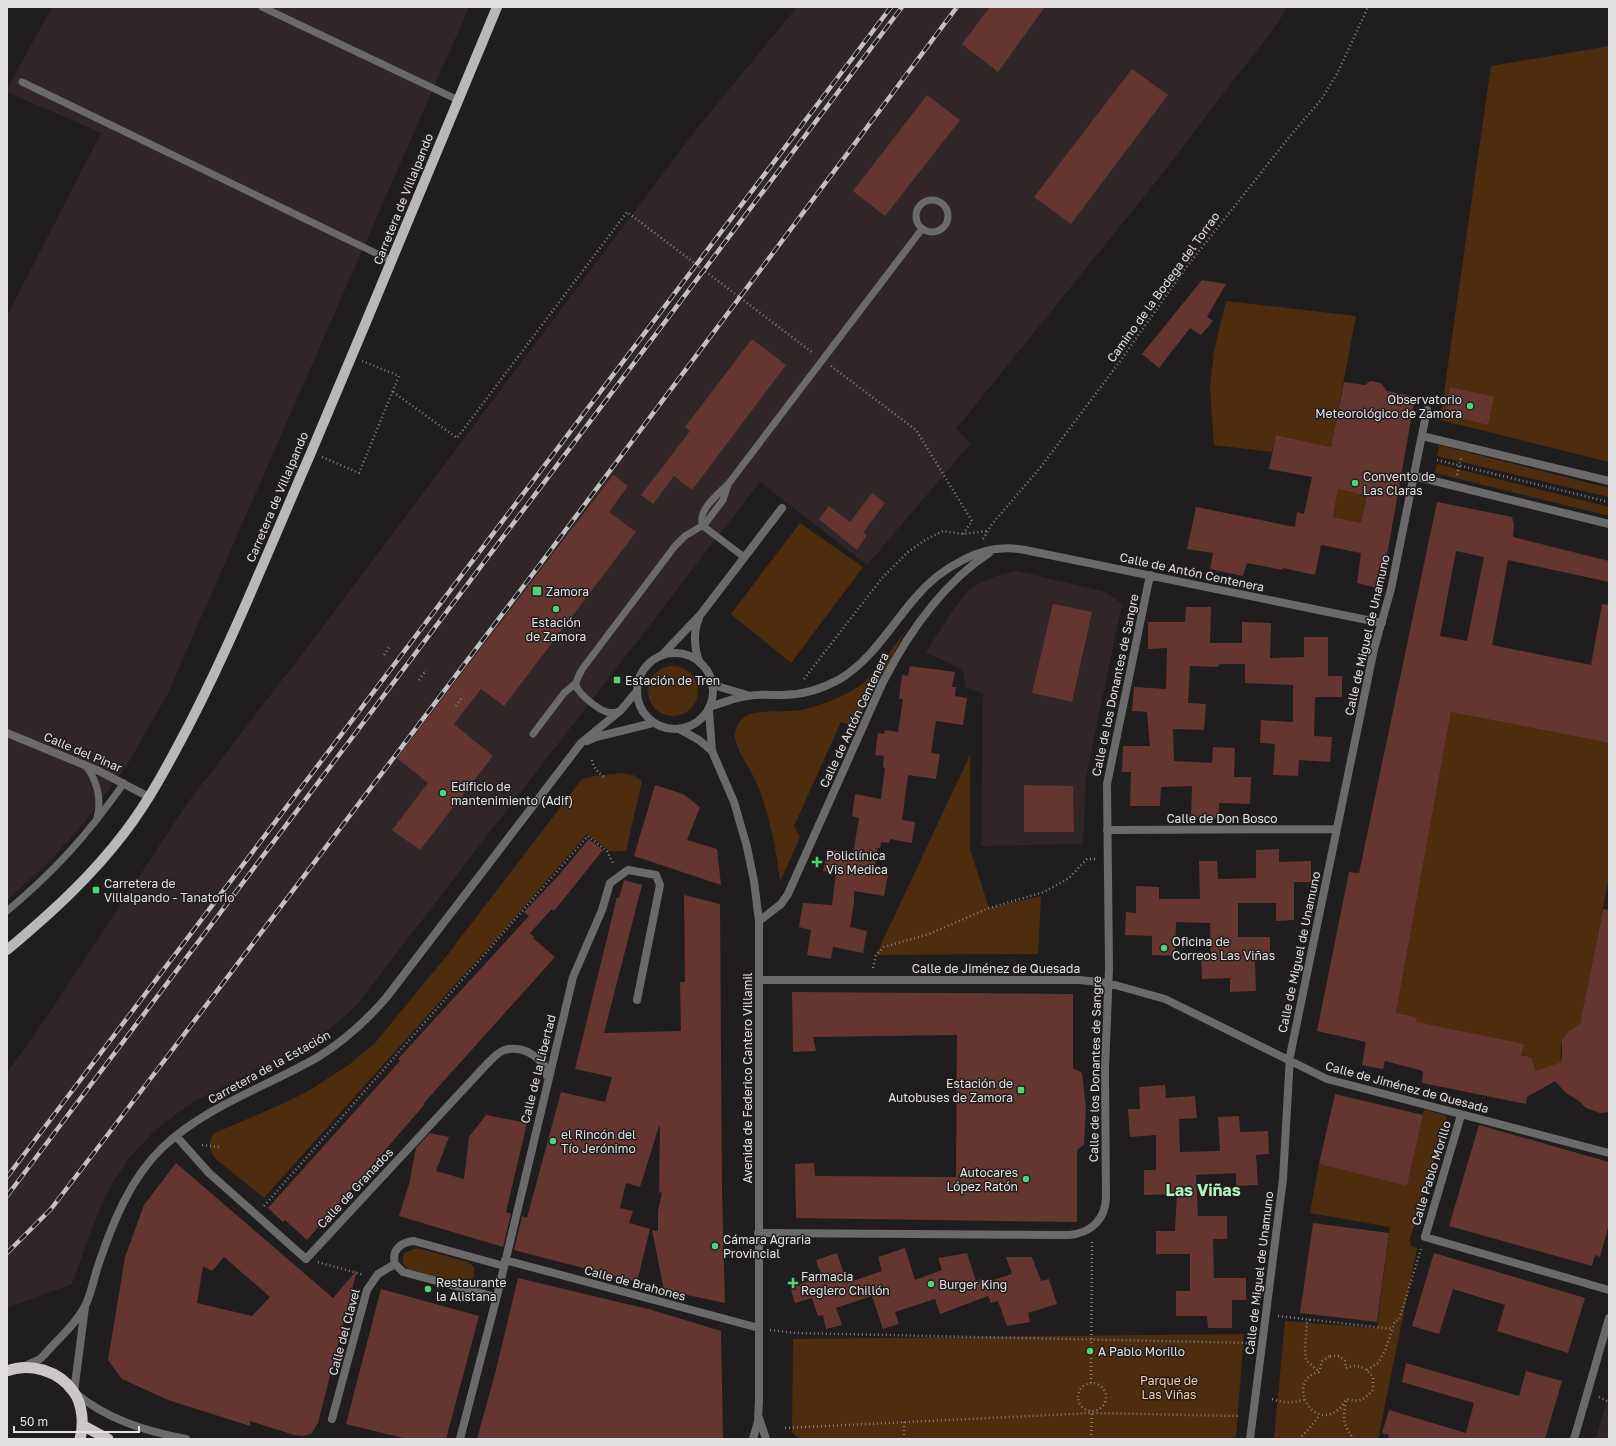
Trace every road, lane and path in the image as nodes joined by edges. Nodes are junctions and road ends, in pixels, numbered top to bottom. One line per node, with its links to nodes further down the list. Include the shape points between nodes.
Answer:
1 (262, 7): 5 (lane)
2 (497, 7): 5 (main road, Carretera de Villalpando)
3 (1368, 7): 25 (path, Camino de la Bodega del Torrao, via 1338,72 1321,100 1185,269 1044,462)
4 (22, 82): 7 (lane)
5 (458, 100): 7 (main road, Carretera de Villalpando)
6 (922, 229): 6 (lane, via 933,231 944,226 947,214 941,203 929,200 919,207 916,218); 24 (lane, via 729,483 704,511 701,519)
7 (392, 261): 9 (main road, Carretera de Villalpando)
8 (815, 354): 11 (path, via 627,212 457,438)
9 (352, 356): 11 (path, via 399,376); 15 (main road, Carretera de Villalpando)
10 (828, 364): 26 (path, via 916,430 972,521)
11 (393, 392): 15 (path, via 359,473)
12 (1427, 410): 13 (street, Calle de Miguel de Unamuno)
13 (1422, 436): 14 (street); 18 (street, Calle de Miguel de Unamuno)
14 (1464, 446): 17 (path); 19 (street)
15 (311, 452): 58 (main road, Carretera de Villalpando, via 219,664 182,739)
16 (1437, 460): 17 (path)
17 (1459, 466): 20 (path); 21 (path)
18 (1414, 476): 20 (street); 32 (street, Calle de Miguel de Unamuno)
19 (1609, 481)
20 (1454, 485): 23 (street)
21 (1609, 502)
22 (782, 508): 29 (street)
23 (1609, 524)
24 (703, 526): 29 (lane); 40 (lane, via 675,546 583,668)
25 (987, 531): 26 (path); 28 (path, Camino de la Bodega del Torrao, via 982,539)
26 (963, 534): 42 (path, via 943,531 908,552 882,578)
27 (998, 548): 28 (street, Calle de Antón Centenera); 30 (street, Calle de Antón Centenera, via 1025,550); 65 (street, Calle de Antón Centenera, via 984,556 952,584 931,607 904,645 882,684 788,894 781,904)
28 (980, 553): 42 (street, Calle de Antón Centenera, via 951,566 930,583 875,648 851,672 826,686)
29 (744, 557): 31 (street)
30 (1150, 575): 32 (street, Calle de Antón Centenera); 61 (street, Calle de los Donantes de Sangre, via 1108,777)
31 (703, 612): 35 (street); 36 (street, via 696,632 696,650)
32 (1382, 623): 60 (street, Calle de Miguel de Unamuno, via 1374,649)
33 (390, 646): 34 (path)
34 (384, 655)
35 (662, 655): 36 (street, via 681,654); 41 (street, via 645,668 640,677)
36 (700, 663): 39 (street)
37 (426, 670): 38 (path)
38 (419, 680)
39 (712, 682): 43 (street, Calle de Antón Centenera, via 730,690); 46 (street, via 714,693)
40 (576, 683): 47 (lane, via 581,694 602,710 612,713); 51 (lane, via 564,693)
41 (638, 691): 47 (street, Carretera de la Estación); 48 (street, via 641,709)
42 (793, 694): 43 (street, Calle de Antón Centenera)
43 (752, 695): 46 (street, Calle de Antón Centenera)
44 (463, 696): 45 (path)
45 (456, 706)
46 (709, 709): 49 (street, via 696,723); 53 (street, Avenida de Federico Cantero Villamil)
47 (621, 710): 52 (street, Carretera de la Estación)
48 (654, 723): 49 (street, via 666,728); 52 (street, Carretera de la Estación, via 592,738)
49 (679, 729): 53 (street, Avenida de Federico Cantero Villamil)
50 (7, 733): 55 (street, Calle del Pinar)
51 (533, 734)
52 (579, 747): 74 (street, Carretera de la Estación, via 360,1026 319,1056 210,1113)
53 (712, 751): 65 (street, Avenida de Federico Cantero Villamil, via 744,832)
54 (592, 760): 56 (path, via 596,771)
55 (84, 764): 57 (street, Calle del Pinar); 59 (lane, via 92,775 97,790 99,806)
56 (604, 777)
57 (124, 783): 58 (street, Calle del Pinar); 59 (lane)
58 (149, 797): 66 (main road, Carretera de Villalpando, via 86,878 56,909)
59 (95, 823): 64 (lane, via 52,871)
60 (1336, 829): 61 (street, Calle de Don Bosco); 71 (street, Calle de Miguel de Unamuno)
61 (1107, 830): 62 (street, Calle de los Donantes de Sangre)
62 (1107, 859): 68 (path, via 1087,859 1069,878 1044,892 989,908 929,934 884,947 876,955); 69 (street, Calle de los Donantes de Sangre)
63 (620, 876): 70 (street, via 628,870 656,875 660,885); 72 (street, Calle de la Libertad, via 610,883 602,910 573,977); 78 (path, via 607,851 588,836)
64 (7, 911)
65 (759, 921): 67 (street, Avenida de Federico Cantero Villamil)
66 (7, 950)
67 (759, 980): 68 (street, Calle de Jiménez de Quesada); 80 (street, Avenida de Federico Cantero Villamil)
68 (870, 980): 69 (street, Calle de Jiménez de Quesada, via 1079,980)
69 (1108, 983): 71 (street, Calle de Jiménez de Quesada, via 1165,999); 79 (street, Calle de los Donantes de Sangre, via 1105,1069 1106,1204 1102,1217)
70 (637, 1000)
71 (1289, 1061): 73 (street, Calle de Jiménez de Quesada, via 1331,1081); 89 (street, Calle de Miguel de Unamuno, via 1283,1179)
72 (547, 1081): 82 (street, Calle de Granados, via 547,1069 534,1055 523,1049 504,1050 485,1066); 83 (street, Calle de la Libertad)
73 (1461, 1115): 77 (street, Calle de Jiménez de Quesada); 81 (street, Calle Pablo Morillo)
74 (176, 1136): 82 (street, via 208,1173); 88 (street, Carretera de la Estación, via 153,1158 130,1189 103,1252)
75 (202, 1145): 76 (path)
76 (219, 1147)
77 (1609, 1153)
78 (264, 1206)
79 (1092, 1228): 80 (street, via 1069,1235); 94 (path)
80 (758, 1233): 92 (street, Avenida de Federico Cantero Villamil)
81 (1425, 1238): 86 (street); 93 (path, via 1399,1320 1395,1321)
82 (306, 1259): 85 (path)
83 (504, 1263): 84 (street, Calle de Brahones, via 414,1241 405,1242 397,1248); 87 (street, Calle de la Libertad); 92 (street, Calle de Brahones)
84 (395, 1264): 85 (street, Calle del Clavel); 87 (street, via 406,1274)
85 (374, 1278): 109 (street, Calle del Clavel, via 367,1290)
86 (1609, 1290)
87 (496, 1297): 116 (street, Calle de la Libertad)
88 (86, 1305): 96 (street, Carretera de la Estación, via 44,1355); 101 (street, Carretera de la Estación)
89 (1266, 1315): 91 (path); 95 (street, Calle de Miguel de Unamuno)
90 (1609, 1318): 124 (street)
91 (1310, 1320): 93 (path); 99 (path, via 1307,1322 1306,1360)
92 (759, 1328): 94 (path, via 795,1333); 106 (street, Avenida de Federico Cantero Villamil)
93 (1393, 1330): 97 (path, via 1378,1363)
94 (1092, 1340): 95 (path); 100 (path)
95 (1262, 1343): 121 (street, Calle de Miguel de Unamuno)
96 (20, 1368): 98 (highway); 101 (highway, via 32,1367 49,1372)
97 (1367, 1370): 99 (path, via 1353,1365 1346,1368 1345,1361 1339,1356 1330,1356 1322,1361); 103 (path, via 1373,1377 1373,1390 1364,1399)
98 (7, 1371)
99 (1319, 1372): 104 (path, via 1306,1380)
100 (1090, 1383): 105 (path, via 1080,1389 1078,1398 1082,1407); 105 (path, via 1101,1386 1106,1398 1099,1409)
101 (74, 1392): 111 (highway, via 81,1409); 115 (street, via 102,1412 130,1425)
102 (1272, 1399): 104 (path, via 1284,1403)
103 (1346, 1399): 107 (path, via 1339,1410); 123 (path, via 1343,1420)
104 (1304, 1400): 107 (path, via 1310,1409)
105 (1092, 1412): 108 (path); 110 (path); 120 (path)
106 (759, 1413): 117 (street, Avenida de Federico Cantero Villamil); 118 (street, Avenida de Federico Cantero Villamil)
107 (1320, 1415): 122 (path)
108 (1240, 1416)
109 (332, 1419)
110 (904, 1422): 112 (path); 119 (path)
111 (82, 1425): 113 (highway); 114 (highway)
112 (784, 1428)
113 (80, 1439)
114 (108, 1439)
115 (186, 1439)
116 (460, 1439)
117 (753, 1439)
118 (766, 1439)
119 (904, 1439)
120 (1091, 1439)
121 (1250, 1439)
122 (1298, 1439)
123 (1354, 1439)
124 (1574, 1439)

